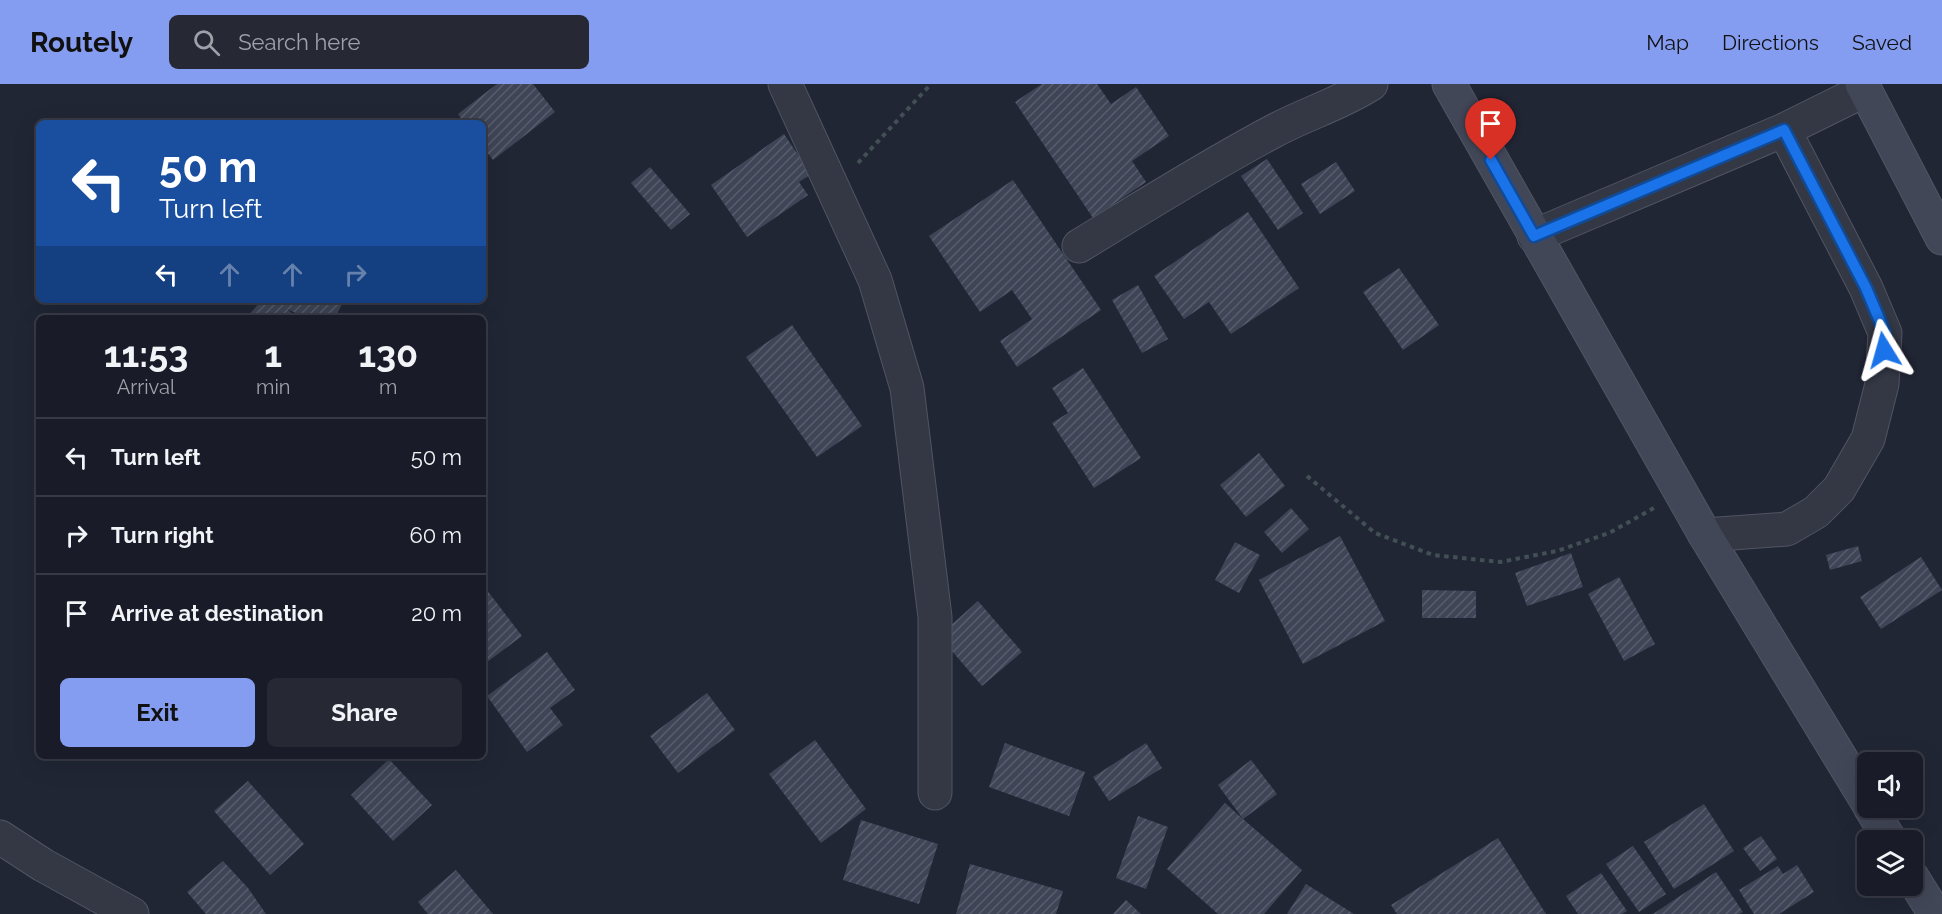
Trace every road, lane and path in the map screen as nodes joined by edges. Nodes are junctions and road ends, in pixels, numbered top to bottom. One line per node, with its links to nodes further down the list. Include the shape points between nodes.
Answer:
1 (785, 84): 7 (street)
2 (931, 84): 7 (path)
3 (1371, 84): 10 (street, via 1350,98 1275,130 1202,169)
4 (1449, 84): 8 (street)
5 (1864, 87): 6 (street); 9 (street)
6 (1784, 130): 8 (street); 13 (street, via 1866,288 1885,333 1882,384 1868,439 1839,489 1816,512 1787,530)
7 (833, 189): 15 (street, via 874,280 907,388 935,618)
8 (1534, 236): 12 (street)
9 (1942, 238)
10 (1079, 246)
11 (1307, 476): 12 (path, via 1375,533 1433,555 1500,562 1557,551 1609,533)
12 (1681, 494): 13 (street)
13 (1705, 535): 14 (street)
14 (1857, 785)
15 (935, 793)
16 (0, 837): 18 (street)
17 (1923, 895): 19 (street)
18 (132, 914)
19 (1935, 914)

